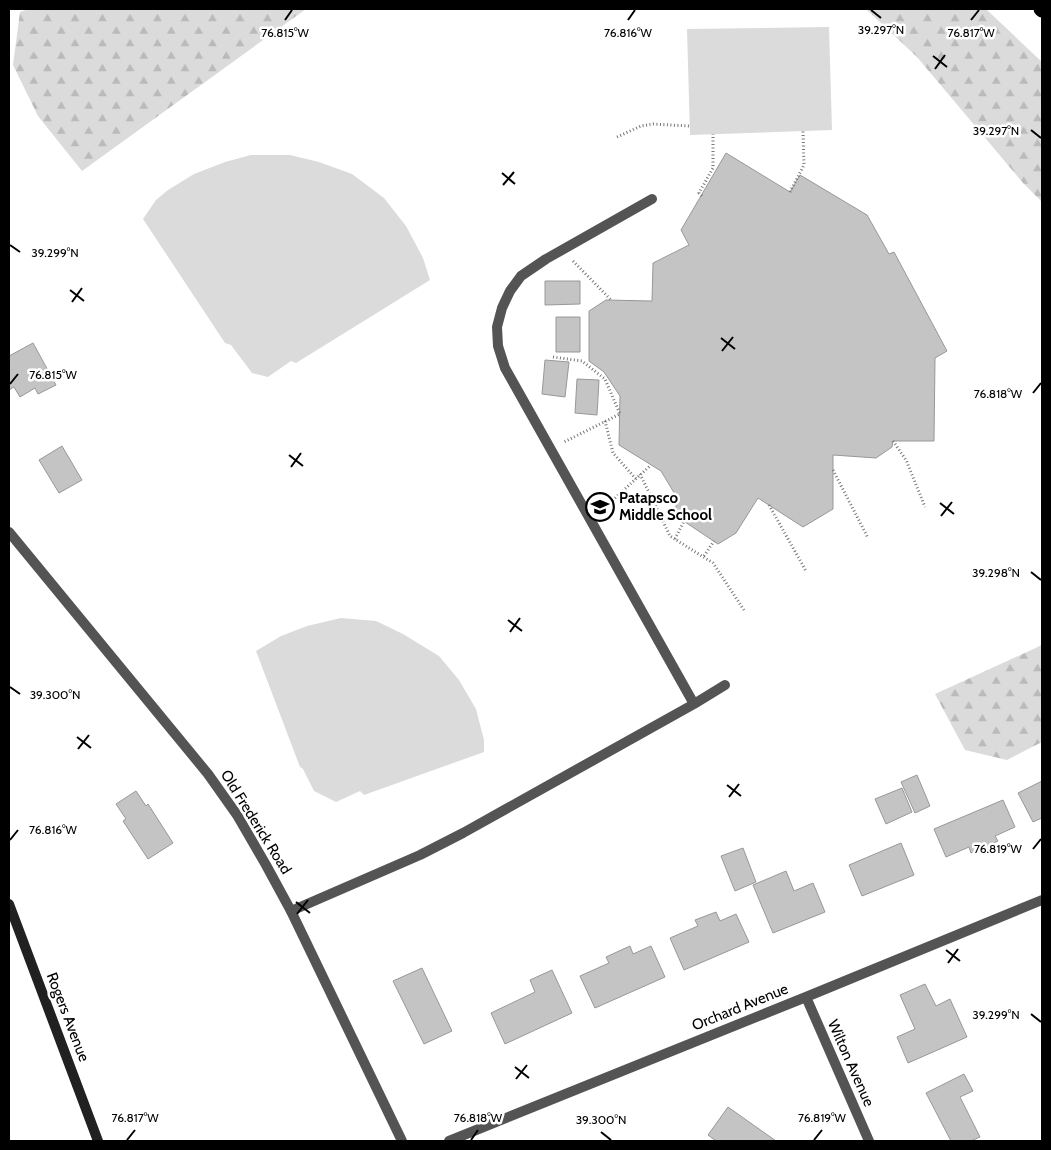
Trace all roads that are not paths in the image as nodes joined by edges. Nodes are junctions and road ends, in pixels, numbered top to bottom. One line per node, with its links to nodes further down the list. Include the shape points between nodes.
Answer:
1 (652, 199): 4 (street, via 521,276 502,308 497,327 498,346 505,368)
2 (9, 532): 7 (street, Old Frederick Road, via 208,774 237,815)
3 (725, 685): 4 (street)
4 (694, 704): 7 (street, via 463,834)
5 (1042, 900): 8 (street, Orchard Avenue)
6 (9, 904): 9 (main road, Rogers Avenue)
7 (291, 910): 10 (street, Old Frederick Road)
8 (806, 997): 11 (street, Orchard Avenue); 12 (street, Wilton Avenue)
9 (98, 1141)
10 (402, 1141)
11 (449, 1141)
12 (869, 1141)

